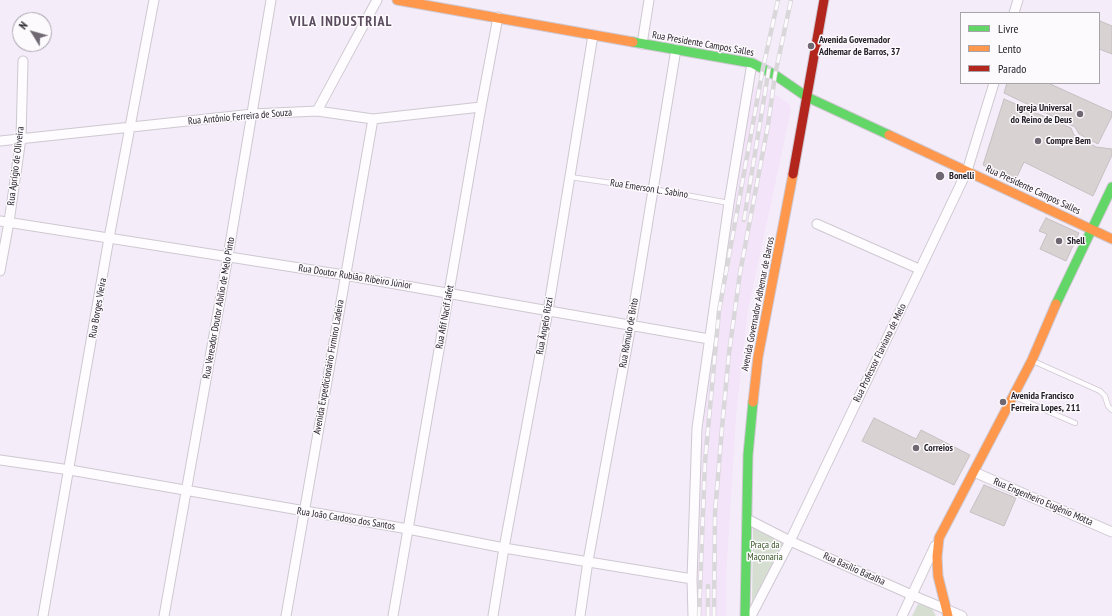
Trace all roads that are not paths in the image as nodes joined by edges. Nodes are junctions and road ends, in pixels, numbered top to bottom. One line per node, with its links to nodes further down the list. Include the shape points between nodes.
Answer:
1 (154, 0): 22 (street, Rua Borges Vieira)
2 (272, 0): 20 (street, Rua Vereador Doutor Abílio de Melo Pinto)
3 (377, 0): 19 (street)
4 (397, 0): 8 (main road, Rua Presidente Campos Salles)
5 (649, 0): 12 (street)
6 (824, 0): 17 (main road, Avenida Governador Adhemar de Barros)
7 (1018, 0): 9 (street)
8 (407, 1): 10 (main road, Rua Presidente Campos Salles)
9 (1014, 12)
10 (498, 17): 11 (main road, Rua Presidente Campos Salles); 18 (street, Rua Afif Nacif Jafet)
11 (593, 35): 12 (main road, Rua Presidente Campos Salles); 26 (street, Rua Ângelo Rizzi)
12 (642, 44): 13 (main road, Rua Presidente Campos Salles)
13 (676, 49): 15 (main road, Rua Presidente Campos Salles); 28 (street, Rua Rômulo de Brito)
14 (23, 60): 23 (street, Rua Aprígio de Oliveira)
15 (752, 62): 17 (main road, Rua Presidente Campos Salles); 29 (street)
16 (994, 84): 25 (street, Rua Professor Flaviano de Melo)
17 (807, 97): 25 (main road, Rua Presidente Campos Salles); 52 (main road, Avenida Governador Adhemar de Barros, via 758,357 748,455)
18 (480, 107): 21 (street, Rua Antônio Ferreira de Souza); 39 (street, Rua Afif Nacif Jafet)
19 (317, 111): 20 (street, Rua Antônio Ferreira de Souza); 21 (street, Rua Antônio Ferreira de Souza)
20 (253, 114): 22 (street, Rua Antônio Ferreira de Souza); 35 (street, Rua Vereador Doutor Abílio de Melo Pinto)
21 (373, 119): 38 (street, Avenida Expedicionário Firmino Ladeira)
22 (129, 128): 23 (street, Rua Antônio Ferreira de Souza); 33 (street, Rua Borges Vieira)
23 (21, 138): 24 (street, Rua Antônio Ferreira de Souza); 30 (street, Rua Aprígio de Oliveira)
24 (0, 141)
25 (967, 172): 32 (main road, Rua Presidente Campos Salles); 36 (street, Rua Professor Flaviano de Melo)
26 (570, 177): 28 (lane, Rua Emerson L. Sabino); 40 (street, Rua Ângelo Rizzi)
27 (1112, 187): 32 (main road)
28 (653, 189): 29 (lane, Rua Emerson L. Sabino); 41 (street, Rua Rômulo de Brito)
29 (729, 203): 42 (street)
30 (4, 221): 33 (street, Rua Doutor Rubião Ribeiro Júnior); 37 (street, Rua Aprígio de Oliveira)
31 (817, 224): 36 (street)
32 (1091, 230): 34 (main road, Rua Presidente Campos Salles); 43 (main road)
33 (110, 238): 35 (street, Rua Doutor Rubião Ribeiro Júnior); 48 (street, Rua Borges Vieira)
34 (1112, 239)
35 (228, 256): 38 (street, Rua Doutor Rubião Ribeiro Júnior); 50 (street, Rua Vereador Doutor Abílio de Melo Pinto)
36 (920, 269): 56 (street, Rua Professor Flaviano de Melo)
37 (0, 271)
38 (344, 275): 39 (street, Rua Doutor Rubião Ribeiro Júnior); 51 (street, Avenida Expedicionário Firmino Ladeira)
39 (449, 293): 40 (street, Rua Doutor Rubião Ribeiro Júnior); 53 (street, Rua Afif Nacif Jafet)
40 (548, 311): 41 (street, Rua Doutor Rubião Ribeiro Júnior); 57 (street, Rua Ângelo Rizzi)
41 (631, 325): 42 (street, Rua Doutor Rubião Ribeiro Júnior); 58 (street, Rua Rômulo de Brito)
42 (709, 339): 59 (street, via 697,428)
43 (1032, 360): 44 (main road); 45 (lane, via 1100,391)
44 (1014, 396): 46 (lane); 49 (main road)
45 (1112, 410)
46 (1076, 423)
47 (0, 460): 48 (street, Rua João Cardoso dos Santos)
48 (70, 470): 50 (street, Rua João Cardoso dos Santos); 62 (street, Rua Borges Vieira)
49 (974, 472): 54 (street, Rua Engenheiro Eugênio Motta); 55 (main road)
50 (186, 491): 51 (street, Rua João Cardoso dos Santos); 63 (street, Rua Vereador Doutor Abílio de Melo Pinto)
51 (304, 512): 53 (street, Rua João Cardoso dos Santos); 64 (street, Avenida Expedicionário Firmino Ladeira)
52 (747, 519): 56 (street, Rua Basílio Batalha); 69 (main road, Avenida Governador Adhemar de Barros)
53 (408, 529): 57 (street, Rua João Cardoso dos Santos); 65 (street, Rua Afif Nacif Jafet)
54 (1112, 532)
55 (939, 538): 60 (street); 61 (main road, via 938,576)
56 (790, 541): 60 (street, Rua Basílio Batalha); 70 (street, Rua Professor Flaviano de Melo)
57 (504, 548): 58 (street, Rua João Cardoso dos Santos); 66 (street, Rua Ângelo Rizzi)
58 (588, 561): 59 (street, Rua João Cardoso dos Santos); 67 (street, Rua Rômulo de Brito)
59 (692, 579): 68 (street)
60 (912, 595): 61 (street, Rua Basílio Batalha); 71 (street)
61 (947, 612): 72 (street, Rua Basílio Batalha)
62 (43, 616)
63 (164, 616)
64 (286, 616)
65 (393, 616)
66 (493, 616)
67 (580, 616)
68 (692, 616)
69 (745, 616)
70 (751, 616)
71 (902, 616)
72 (962, 616)

